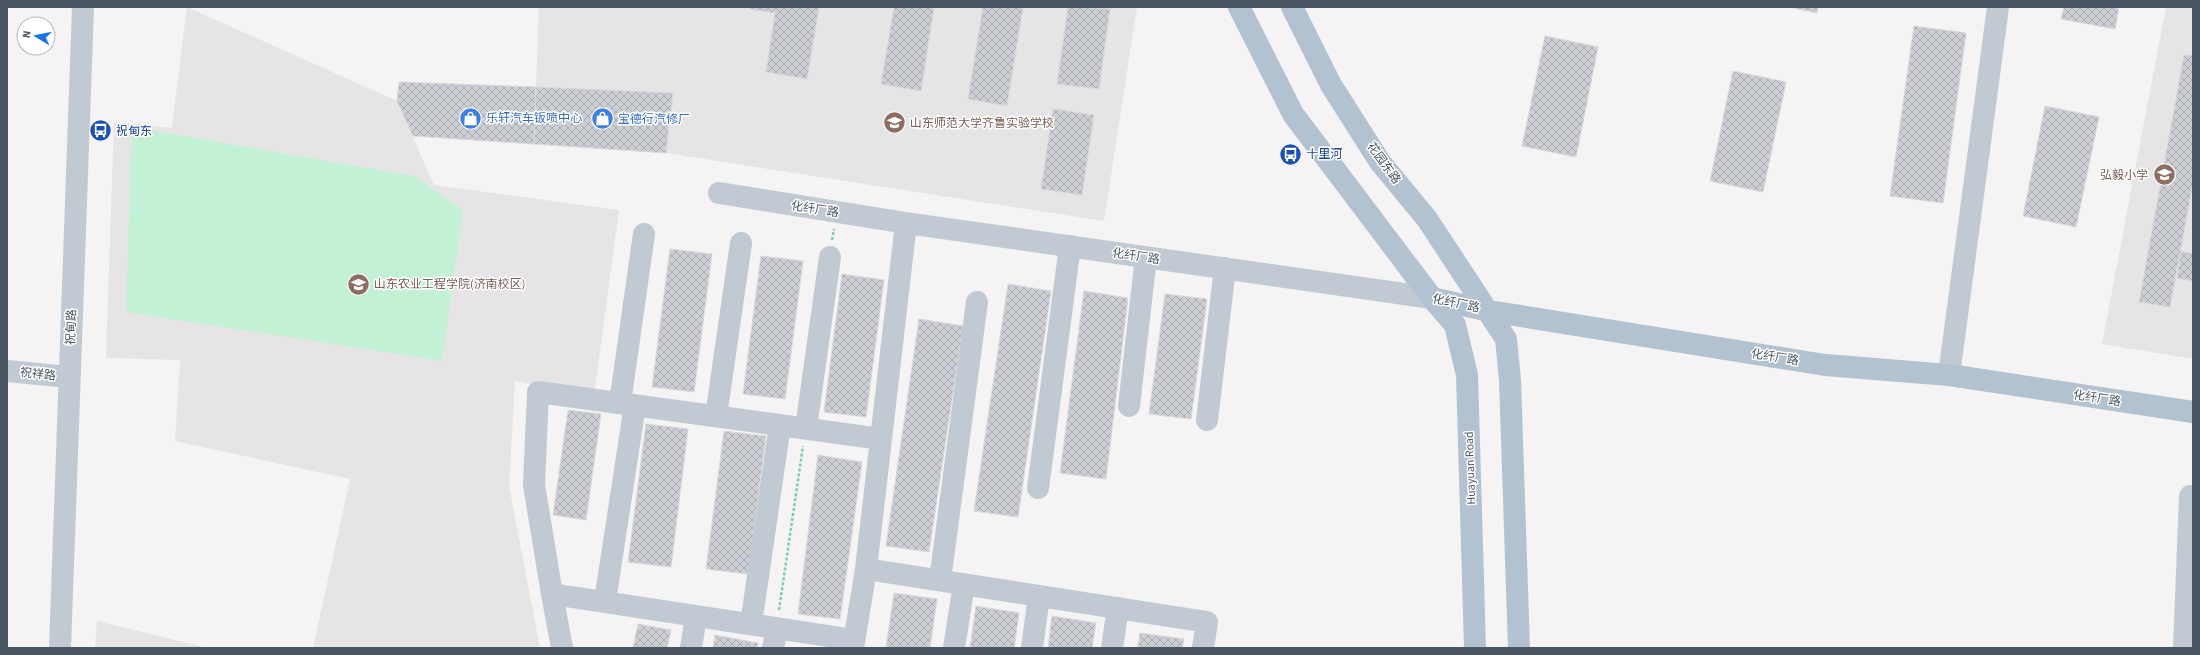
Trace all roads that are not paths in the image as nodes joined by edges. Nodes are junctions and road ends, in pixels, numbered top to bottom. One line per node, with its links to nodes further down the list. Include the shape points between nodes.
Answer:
1 (83, 7): 18 (street, 祝甸路)
2 (1239, 7): 13 (main road, via 1293,114)
3 (1292, 7): 15 (main road, 花园东路, via 1332,85 1380,162 1427,219)
4 (1998, 7): 17 (street)
5 (719, 193): 6 (street, 化纤厂路)
6 (906, 223): 9 (street, 化纤厂路); 26 (street)
7 (644, 234): 19 (street)
8 (741, 243): 22 (street)
9 (1070, 246): 11 (street, 化纤厂路); 27 (street)
10 (830, 257): 25 (street)
11 (1146, 257): 12 (street, 化纤厂路); 20 (street)
12 (1226, 268): 13 (street, 化纤厂路); 23 (street)
13 (1432, 298): 15 (main road, 化纤厂路); 47 (main road, Huayuan Road, via 1455,325 1467,374)
14 (978, 302): 30 (street)
15 (1489, 311): 17 (main road, 化纤厂路, via 1825,365); 48 (main road, via 1506,339 1510,380)
16 (7, 371): 18 (street, 祝祥路)
17 (1949, 375): 21 (main road, 化纤厂路)
18 (69, 377): 40 (street, 祝甸路)
19 (627, 404): 22 (street); 32 (street, via 538,392 534,484); 34 (street)
20 (1129, 406)
21 (2193, 412)
22 (716, 416): 24 (street)
23 (1207, 420)
24 (780, 425): 25 (street); 37 (street)
25 (806, 428): 26 (street)
26 (881, 439): 29 (street)
27 (1038, 488)
28 (2193, 496): 49 (street, via 2190,496)
29 (866, 569): 30 (street); 39 (street)
30 (940, 580): 31 (street)
31 (964, 584): 33 (street); 43 (street)
32 (552, 594): 34 (street); 41 (street)
33 (1040, 596): 35 (street); 44 (street)
34 (605, 601): 36 (street)
35 (1118, 608): 45 (street); 46 (street, via 1207,622)
36 (696, 616): 37 (street); 42 (street)
37 (751, 624): 38 (street)
38 (775, 638): 39 (street)
39 (853, 644)
40 (60, 648)
41 (562, 648)
42 (691, 648)
43 (954, 648)
44 (1032, 648)
45 (1112, 648)
46 (1203, 648)
47 (1475, 648)
48 (1519, 648)
49 (2184, 648)

